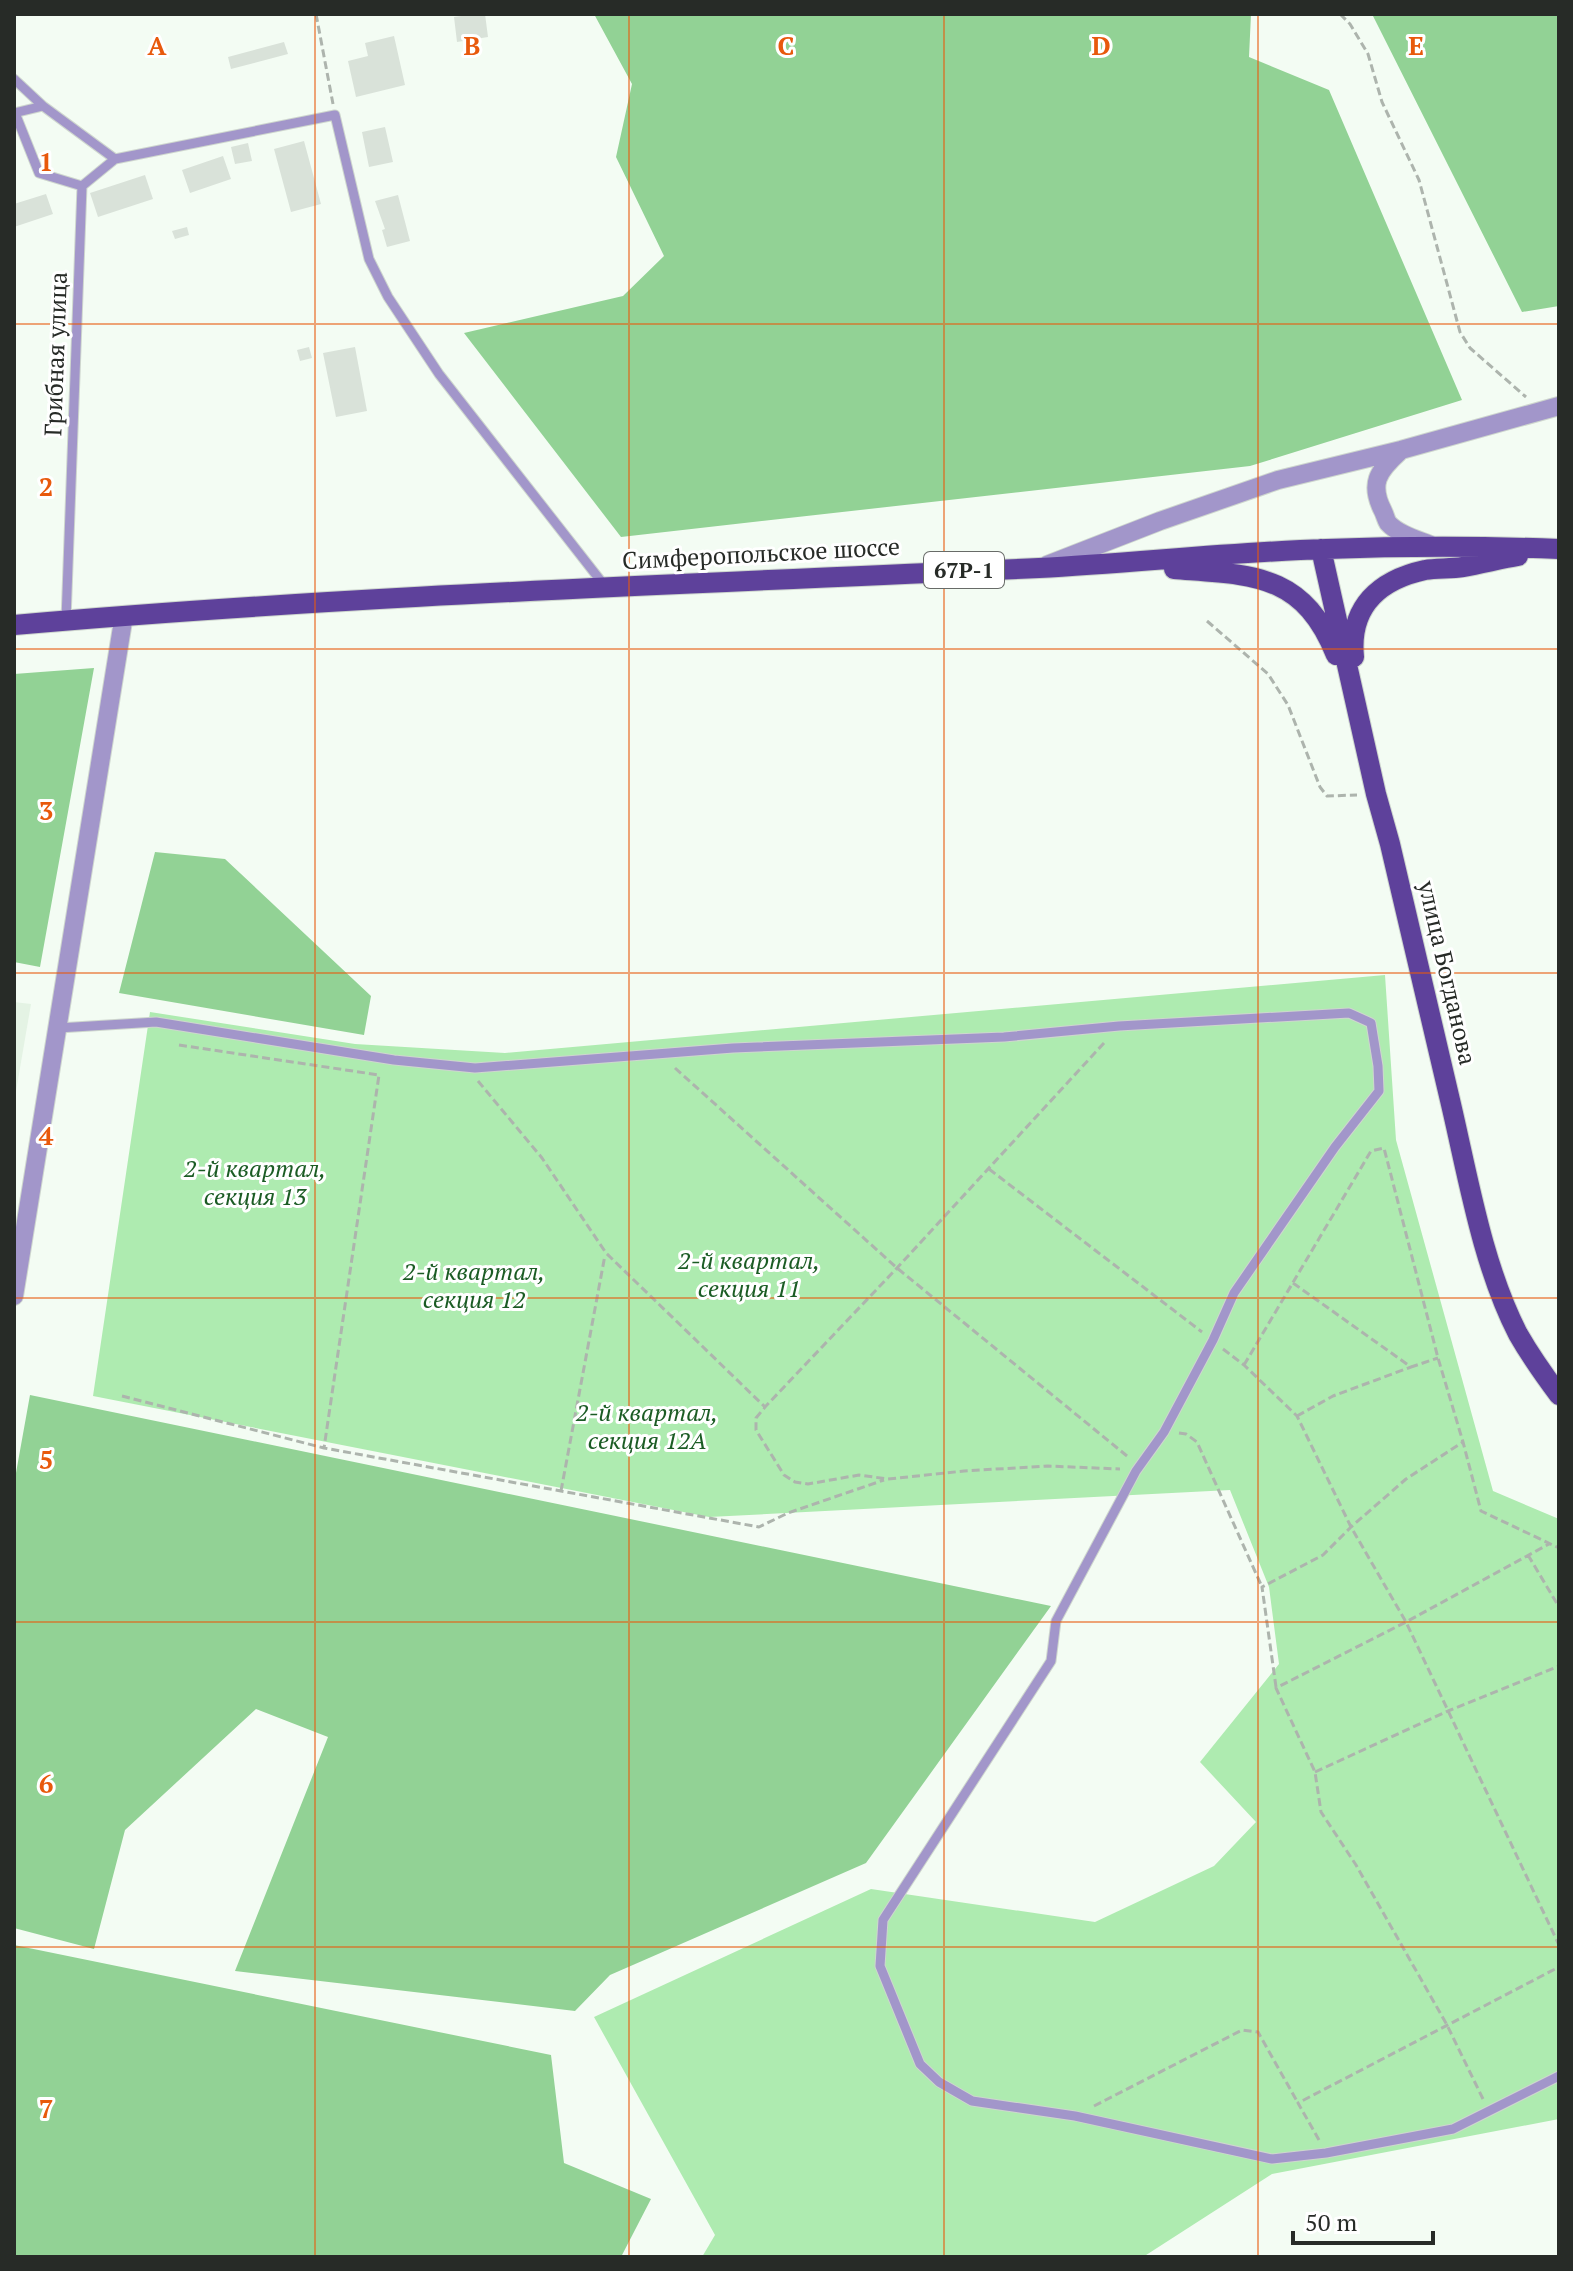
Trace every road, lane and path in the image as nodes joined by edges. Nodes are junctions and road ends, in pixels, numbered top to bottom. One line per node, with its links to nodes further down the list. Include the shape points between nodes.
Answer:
1 (316, 14): 6 (path)
2 (1340, 14): 9 (path, via 1368,54 1382,102 1419,180 1460,332 1470,348)
3 (14, 79): 4 (lane)
4 (43, 106): 5 (lane); 7 (lane)
5 (15, 113): 8 (lane, via 39,173)
6 (335, 115): 7 (lane); 16 (lane, via 369,259 388,297 439,374)
7 (115, 159): 8 (lane)
8 (82, 186): 18 (lane, Грибная улица)
9 (1550, 408): 10 (street)
10 (1401, 450): 11 (street, via 1376,480 1377,500 1388,523); 15 (street, via 1278,480)
11 (1433, 546): 12 (main road, Симферопольское шоссе / 67Р-1); 13 (main road, Симферопольское шоссе / 67Р-1)
12 (1321, 549): 14 (main road, Симферопольское шоссе / 67Р-1); 22 (main road, улица Богданова)
13 (1558, 549): 22 (main road, via 1427,570 1398,578 1372,596 1357,617 1353,643)
14 (1106, 563): 15 (main road, Симферопольское шоссе / 67Р-1); 22 (main road, via 1244,575 1291,592 1320,619)
15 (1041, 567): 16 (main road, Симферопольское шоссе / 67Р-1)
16 (606, 587): 17 (main road, Симферопольское шоссе / 67Р-1)
17 (124, 615): 18 (main road, Симферопольское шоссе / 67Р-1); 25 (street)
18 (58, 621): 20 (main road, Симферопольское шоссе / 67Р-1); 21 (lane)
19 (1207, 621): 23 (path, via 1268,674 1288,705 1320,787 1327,796)
20 (14, 625)
21 (14, 637)
22 (1360, 713): 39 (main road, улица Богданова, via 1490,1263 1519,1335)
23 (1345, 795)
24 (1119, 1026): 27 (lane); 29 (path); 35 (lane, via 1349,1013 1371,1023 1379,1091 1234,1293)
25 (58, 1028): 28 (lane, via 156,1022); 30 (street)
26 (179, 1045): 45 (path, via 379,1075)
27 (660, 1055): 28 (lane); 32 (path)
28 (466, 1067): 31 (path, via 542,1158)
29 (989, 1169): 32 (path); 35 (path)
30 (20, 1225): 34 (street)
31 (606, 1253): 41 (path); 48 (path)
32 (897, 1268): 41 (path); 46 (path)
33 (1293, 1283): 36 (path, via 1371,1151 1384,1148); 37 (path); 38 (path)
34 (14, 1296)
35 (1213, 1340): 37 (path); 43 (lane)
36 (1438, 1358): 38 (path); 44 (path)
37 (1244, 1365): 42 (path)
38 (1411, 1367): 42 (path, via 1333,1396)
39 (1559, 1395)
40 (122, 1396): 45 (path)
41 (765, 1407): 47 (path, via 756,1418 756,1430 784,1475 795,1482 859,1475)
42 (1297, 1416): 49 (path)
43 (1164, 1432): 46 (lane); 53 (path, via 1186,1434 1197,1442)
44 (1463, 1442): 49 (path, via 1406,1479); 50 (path, via 1481,1511)
45 (324, 1448): 48 (path)
46 (1137, 1468): 47 (path, via 1048,1466); 66 (lane, via 1056,1621 1051,1661 883,1920 880,1966 920,2064 972,2101)
47 (888, 1479): 48 (path, via 759,1527)
48 (561, 1491)
49 (1351, 1527): 53 (path, via 1323,1555); 55 (path)
50 (1549, 1544): 51 (path); 52 (path)
51 (1559, 1548)
52 (1528, 1555): 54 (path); 55 (path)
53 (1262, 1587): 57 (path)
54 (1559, 1607)
55 (1406, 1622): 57 (path); 58 (path)
56 (1559, 1666): 58 (path)
57 (1276, 1688): 59 (path)
58 (1448, 1711): 59 (path); 60 (path)
59 (1315, 1772): 62 (path, via 1321,1812)
60 (1559, 1945)
61 (1559, 1967): 62 (path)
62 (1447, 2025): 64 (path); 65 (path)
63 (1559, 2076): 65 (lane)
64 (1298, 2103): 66 (path, via 1258,2032 1242,2030); 67 (path)
65 (1489, 2110): 67 (lane, via 1453,2129)
66 (1075, 2116): 67 (lane, via 1272,2159)
67 (1326, 2153)

